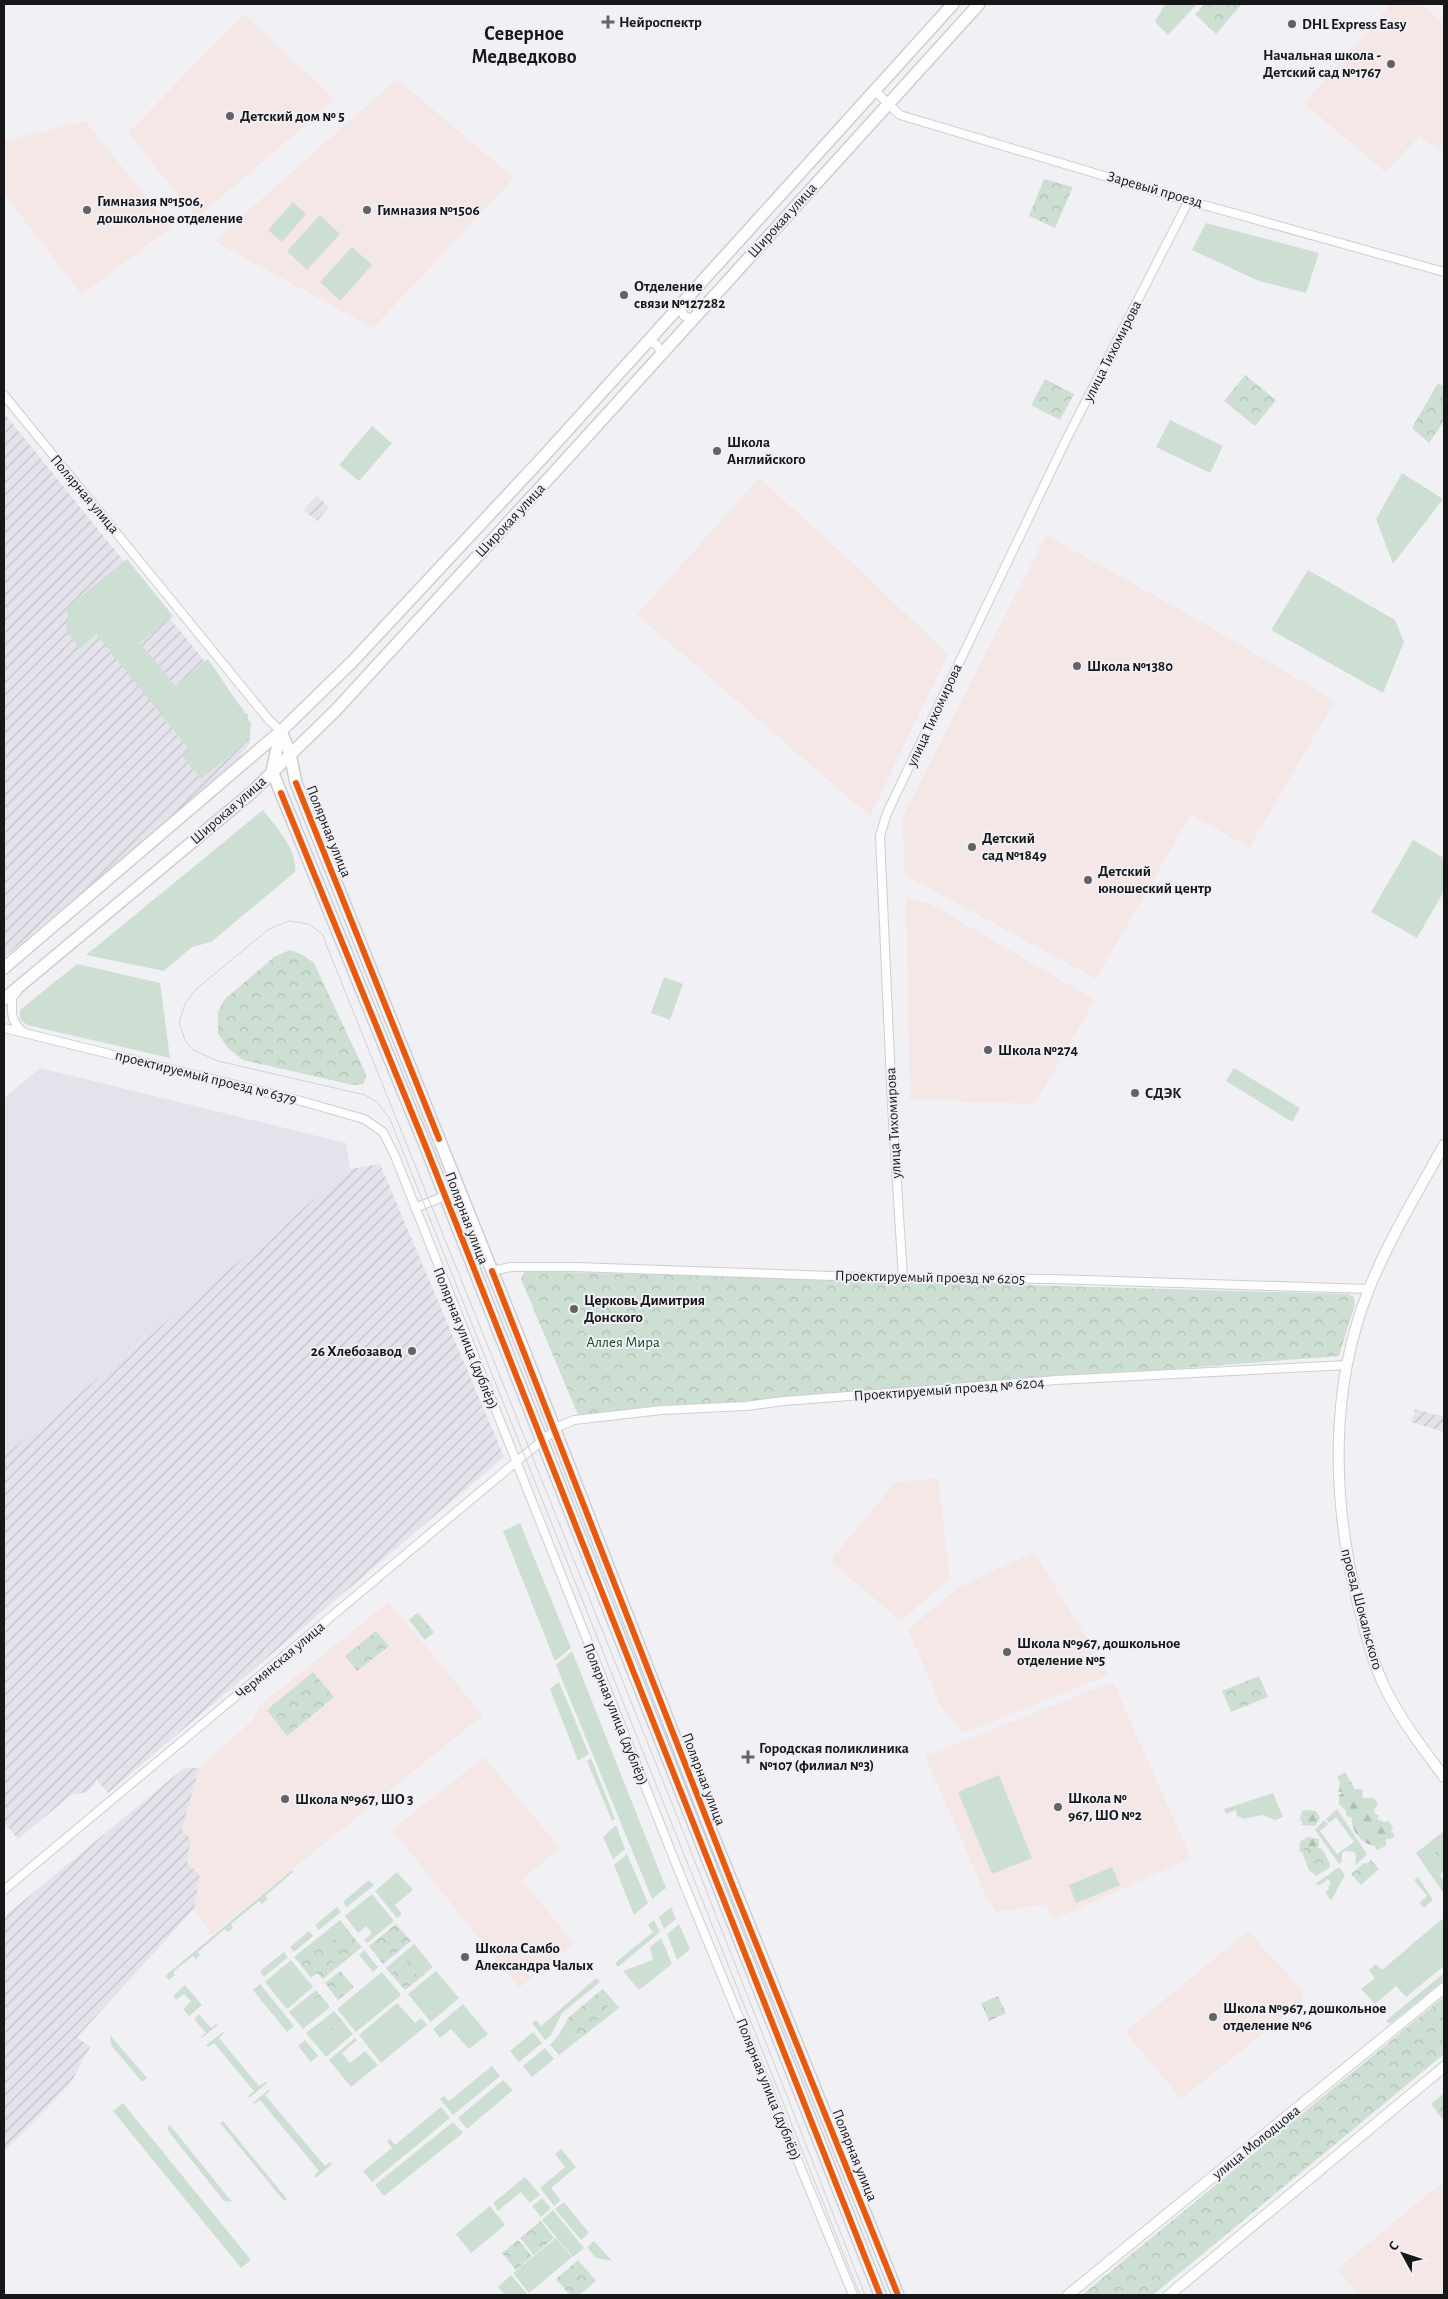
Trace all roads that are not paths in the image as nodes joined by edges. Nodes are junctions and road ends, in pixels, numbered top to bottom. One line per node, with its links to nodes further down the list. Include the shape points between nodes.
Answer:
1 (953, 4): 3 (main road, Широкая улица)
2 (979, 4): 4 (main road, Широкая улица)
3 (874, 90): 4 (street, Заревый проезд); 7 (main road, Широкая улица)
4 (888, 103): 5 (street, Заревый проезд, via 900,115); 8 (main road, Широкая улица)
5 (1189, 200): 6 (street, Заревый проезд); 25 (street, улица Тихомирова, via 1031,513 887,812 880,836)
6 (1444, 272)
7 (683, 302): 8 (street, via 684,316 691,318); 9 (main road, Широкая улица)
8 (697, 315): 10 (main road, Широкая улица)
9 (644, 346): 10 (street, via 650,342 657,345 660,351); 12 (main road, Широкая улица, via 352,662)
10 (658, 358): 13 (main road, Широкая улица, via 348,697)
11 (4, 396): 12 (street, Полярная улица)
12 (281, 731): 13 (main road, Полярная улица); 14 (main road); 15 (main road, Широкая улица)
13 (290, 754): 14 (main road, Широкая улица); 24 (main road, Полярная улица, via 296,783)
14 (272, 771): 16 (main road, Широкая улица, via 251,793); 22 (main road, Полярная улица)
15 (4, 968)
16 (32, 976): 17 (main road, Широкая улица); 19 (street, via 12,998 14,1024)
17 (4, 999)
18 (4, 1028): 19 (street, проектируемый проезд № 6379)
19 (25, 1033): 20 (street, проектируемый проезд № 6379, via 301,1101 364,1119)
20 (383, 1132): 23 (street, Полярная улица (дублёр))
21 (1444, 1145): 26 (street, проезд Шокальского)
22 (445, 1196): 23 (street); 29 (main road, Полярная улица)
23 (415, 1208): 30 (street, Полярная улица (дублёр))
24 (492, 1271): 25 (street, Проектируемый проезд № 6205, via 511,1267 575,1267); 28 (main road, Полярная улица)
25 (903, 1278): 26 (street, Проектируемый проезд № 6205, via 1052,1279)
26 (1369, 1289): 27 (street, проезд Шокальского)
27 (1347, 1365): 28 (street, Проектируемый проезд № 6204, via 1057,1380 662,1410 574,1420); 31 (street, проезд Шокальского, via 1340,1417 1338,1480 1351,1578 1381,1681)
28 (555, 1430): 29 (street, Чермянская улица); 38 (main road, Полярная улица, via 736,1894)
29 (542, 1441): 30 (street, Чермянская улица); 37 (main road, Полярная улица)
30 (516, 1462): 33 (street, Чермянская улица); 36 (street, Полярная улица (дублёр))
31 (1444, 1778)
32 (4, 1878): 33 (street)
33 (7, 1887)
34 (1444, 1988): 39 (street, улица Молодцова)
35 (1444, 2066): 40 (street)
36 (853, 2295)
37 (880, 2295)
38 (898, 2295)
39 (1068, 2295)
40 (1169, 2295)

